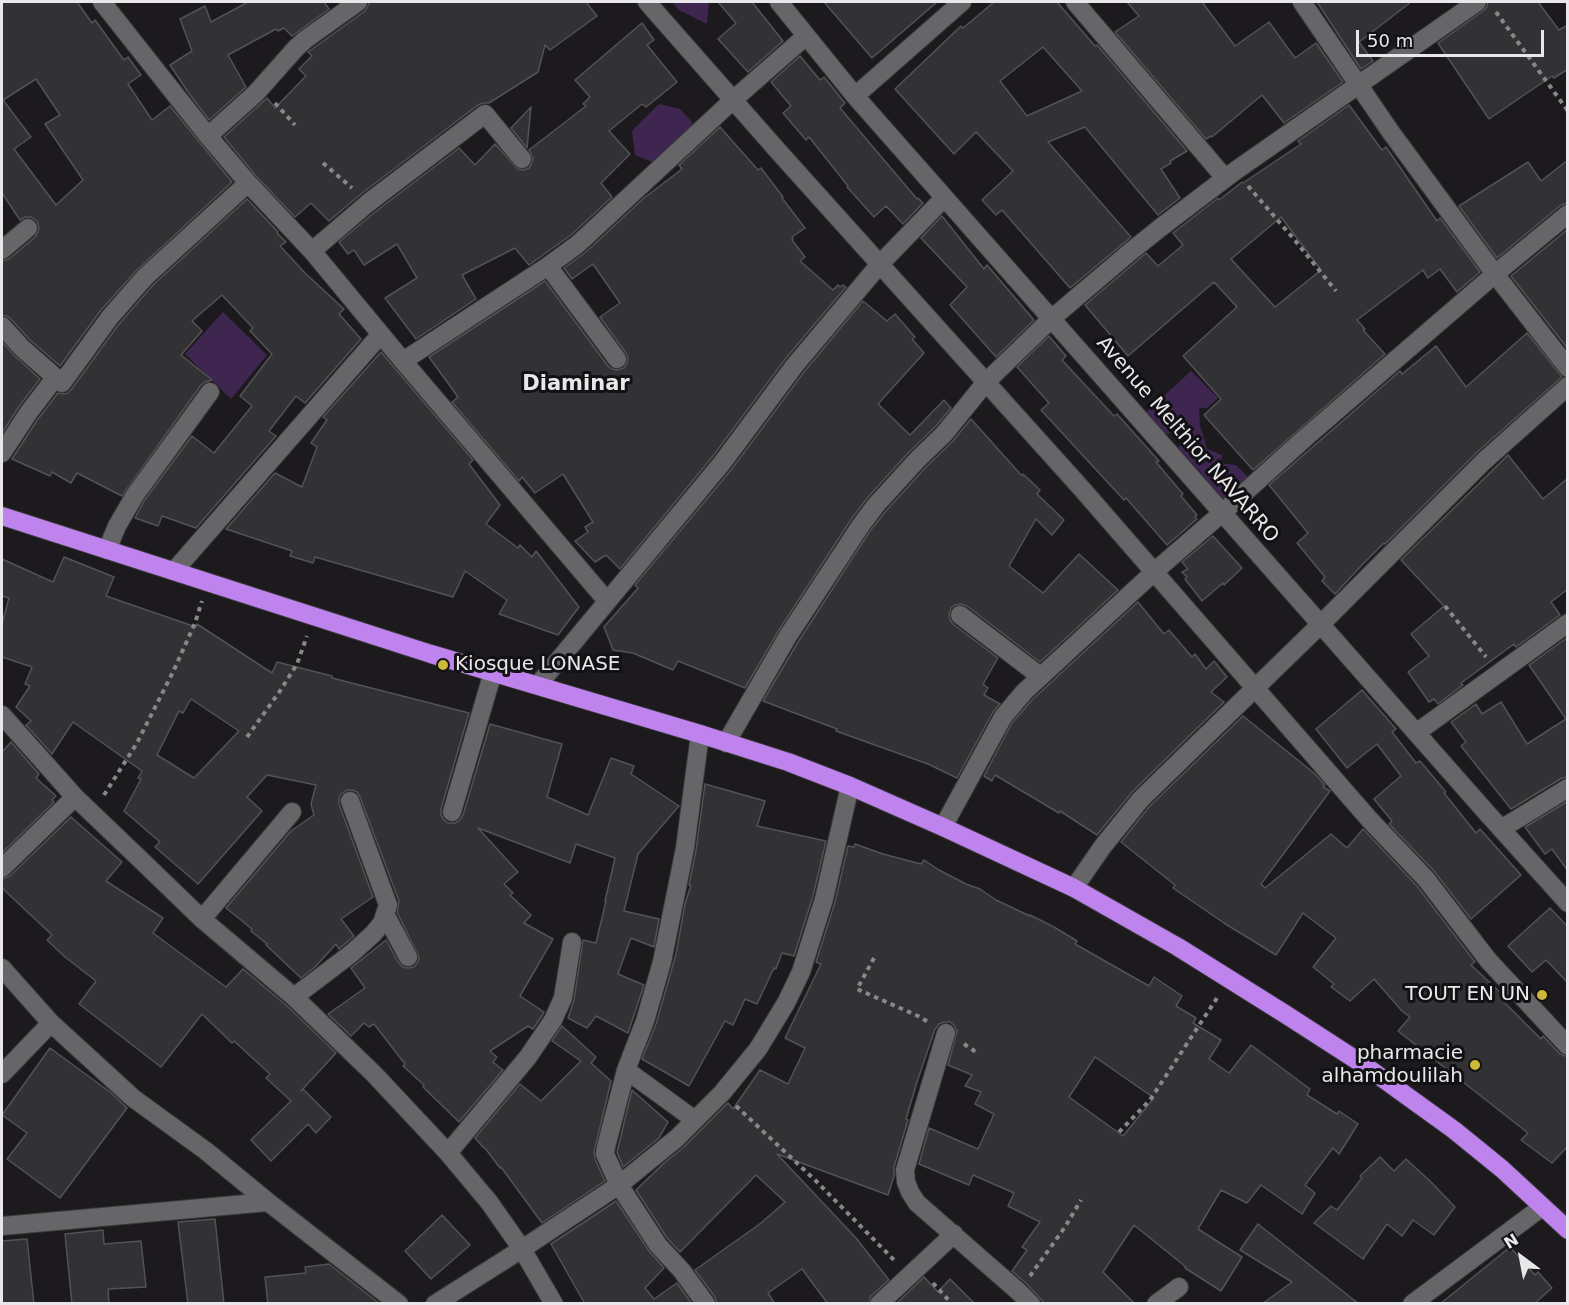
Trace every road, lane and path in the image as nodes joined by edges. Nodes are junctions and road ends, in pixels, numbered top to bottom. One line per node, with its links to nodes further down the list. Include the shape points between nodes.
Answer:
1 (358, 2): 12 (street, via 301,43)
2 (647, 2): 14 (street)
3 (779, 2): 10 (street, Avenue Melthior NAVARRO)
4 (962, 2): 13 (street)
5 (1075, 2): 20 (street)
6 (1302, 2): 11 (street)
7 (1477, 2): 11 (street)
8 (107, 3): 17 (street)
9 (1495, 10): 15 (path)
10 (806, 36): 13 (street, Avenue Melthior NAVARRO); 14 (street)
11 (1358, 85): 20 (street); 30 (street)
12 (260, 88): 16 (path); 17 (street)
13 (855, 96): 22 (street, Avenue Melthior NAVARRO)
14 (733, 100): 28 (street); 29 (street, via 578,244)
15 (1568, 111)
16 (295, 125)
17 (208, 136): 21 (street)
18 (522, 159): 23 (street, via 485,114)
19 (323, 163): 23 (path)
20 (1230, 174): 31 (path, via 1293,238); 32 (street)
21 (248, 183): 27 (street); 38 (street, via 145,277 62,383)
22 (944, 198): 28 (street); 32 (street, Avenue Melthior NAVARRO)
23 (368, 203): 27 (street)
24 (1568, 214): 30 (street)
25 (28, 228): 26 (street)
26 (2, 250)
27 (312, 251): 34 (street)
28 (880, 264): 39 (street); 49 (street)
29 (548, 266): 35 (street); 36 (street)
30 (1495, 274): 37 (street); 43 (street)
31 (1336, 291)
32 (1050, 320): 39 (street); 43 (street, Avenue Melthior NAVARRO)
33 (2, 326): 38 (street)
34 (381, 334): 36 (street); 46 (street)
35 (617, 358)
36 (403, 361): 49 (street)
37 (1568, 368)
38 (55, 378): 42 (street)
39 (986, 382): 47 (street); 64 (street, via 861,525 788,636)
40 (1568, 386): 54 (street, via 1484,461)
41 (210, 392): 45 (street, via 135,495)
42 (2, 453)
43 (1222, 513): 47 (street); 54 (street, Avenue Melthior NAVARRO)
44 (2, 516): 45 (highway)
45 (107, 550): 46 (highway)
46 (174, 571): 48 (highway)
47 (1154, 572): 57 (street); 59 (street)
48 (209, 583): 52 (highway); 71 (path, via 195,623 142,733)
49 (607, 601): 58 (street)
50 (1444, 606): 56 (path)
51 (960, 615): 57 (street)
52 (313, 616): 55 (highway); 63 (path, via 297,664)
53 (1568, 623): 56 (street)
54 (1321, 624): 59 (street); 61 (street, Avenue Melthior NAVARRO)
55 (493, 672): 58 (highway); 70 (street)
56 (1499, 672): 61 (street)
57 (1040, 676): 72 (street, via 1004,717)
58 (538, 685): 62 (highway)
59 (1255, 688): 75 (street, via 1141,799); 87 (street, via 1426,879 1488,960)
60 (2, 716): 67 (street)
61 (1416, 733): 73 (street, Avenue Melthior NAVARRO)
62 (700, 734): 64 (highway); 89 (street, via 685,848 662,962)
63 (247, 737)
64 (726, 743): 65 (highway)
65 (850, 786): 72 (highway); 91 (street, via 824,899 801,972 758,1048)
66 (1568, 788): 73 (street)
67 (75, 797): 71 (street); 74 (street)
68 (350, 801): 77 (street, via 388,904)
69 (292, 812): 78 (street)
70 (452, 812)
71 (92, 813): 78 (street)
72 (943, 827): 75 (highway)
73 (1501, 829): 76 (street, Avenue Melthior NAVARRO)
74 (2, 868)
75 (1074, 888): 83 (highway)
76 (1565, 896)
77 (385, 914): 80 (street); 84 (street, via 373,934)
78 (202, 919): 84 (street)
79 (572, 942): 94 (street, via 563,998 553,1020 528,1058)
80 (408, 957)
81 (873, 958): 86 (path, via 857,989)
82 (2, 968): 85 (street)
83 (1229, 980): 93 (path, via 1150,1100); 98 (highway, via 1410,1097 1502,1169)
84 (294, 997): 94 (street)
85 (51, 1023): 90 (street); 97 (street, via 133,1098)
86 (946, 1033): 88 (path); 101 (street, via 905,1170 906,1182 917,1203)
87 (1568, 1047)
88 (979, 1054)
89 (626, 1070): 92 (street); 95 (street, via 605,1154)
90 (2, 1074)
91 (722, 1093): 92 (street); 103 (path)
92 (695, 1120): 95 (street)
93 (1119, 1132)
94 (448, 1153): 102 (street)
95 (619, 1185): 102 (street); 109 (street, via 658,1245)
96 (1081, 1200): 105 (path)
97 (267, 1202): 99 (street); 106 (street)
98 (1542, 1206): 100 (highway); 113 (street)
99 (2, 1226)
100 (1568, 1230)
101 (954, 1234): 103 (street); 105 (street)
102 (522, 1249): 107 (street); 108 (street)
103 (913, 1272): 110 (street); 111 (path)
104 (1179, 1287): 112 (street)
105 (1025, 1298)
106 (399, 1304)
107 (435, 1304)
108 (554, 1304)
109 (706, 1304)
110 (879, 1304)
111 (952, 1304)
112 (1156, 1304)
113 (1412, 1304)

